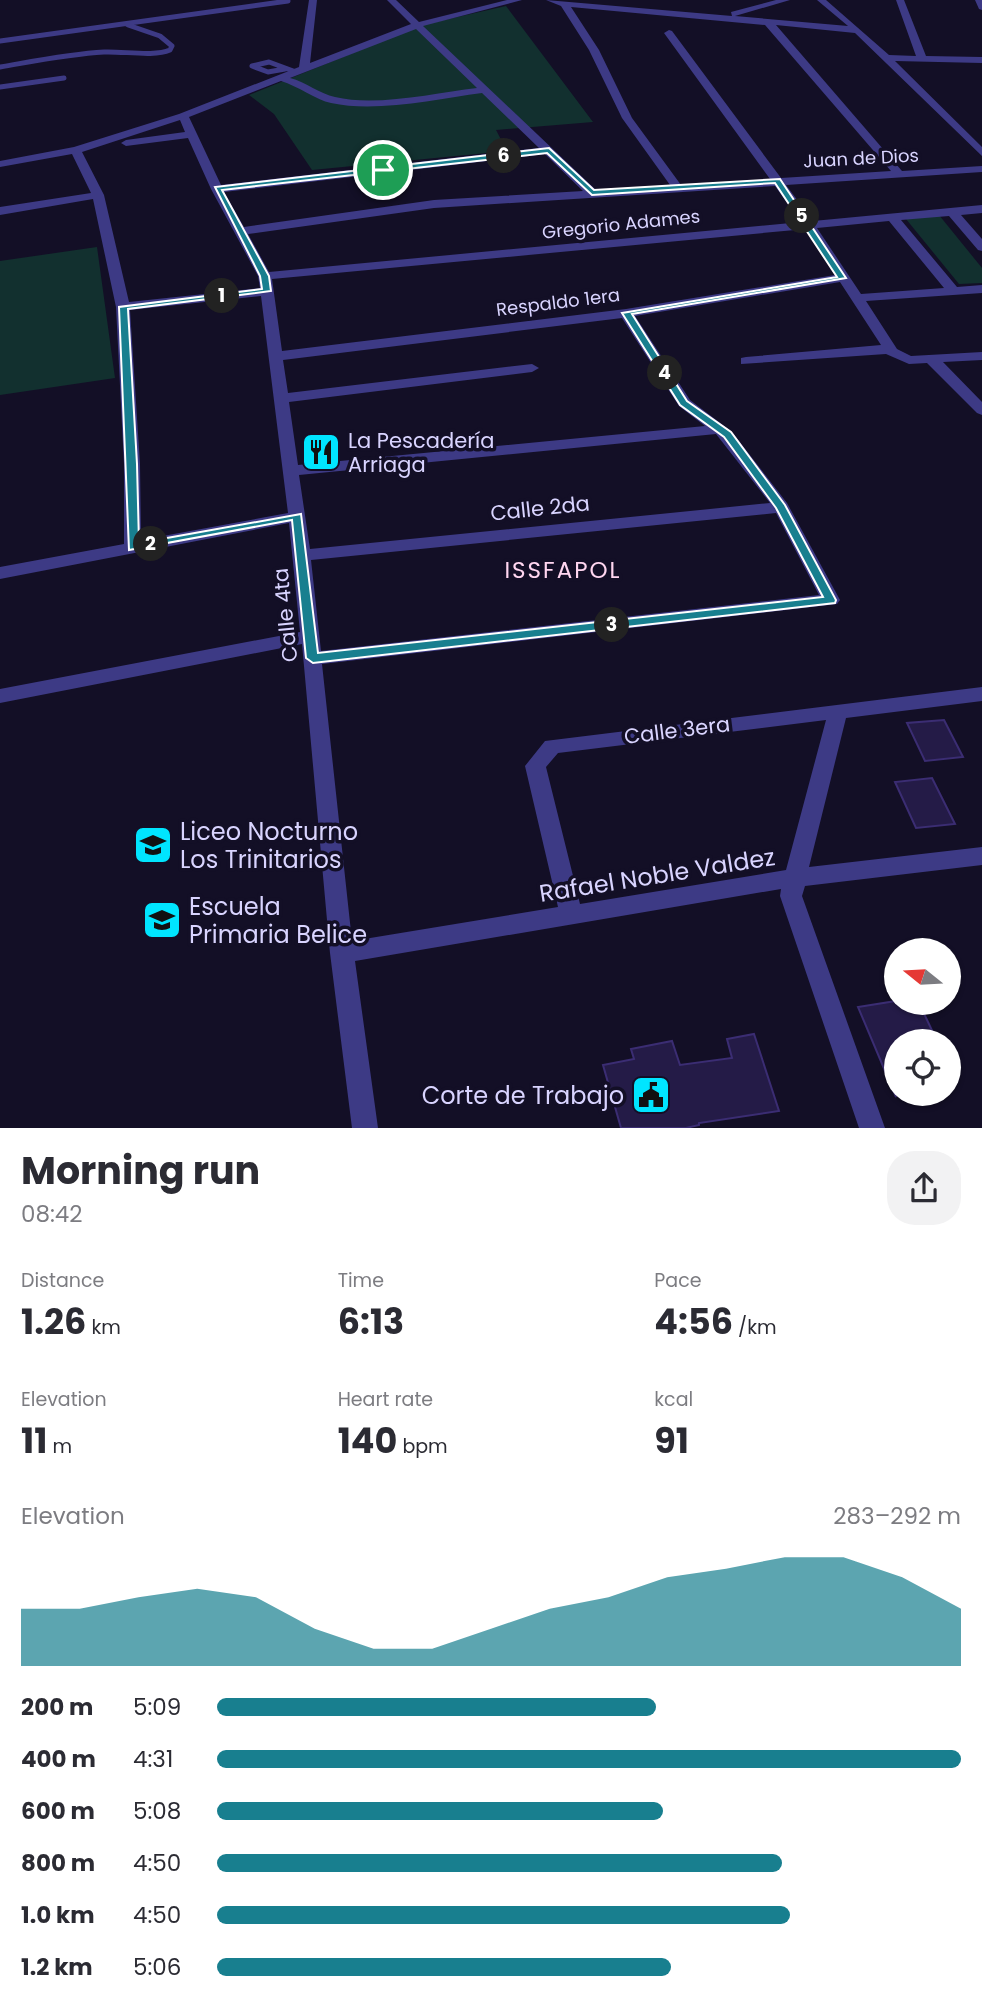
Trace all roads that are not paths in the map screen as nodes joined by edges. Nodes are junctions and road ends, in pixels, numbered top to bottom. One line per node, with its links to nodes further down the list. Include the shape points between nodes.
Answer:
1 (313, 0): 25 (street)
2 (391, 0): 17 (street)
3 (519, 0): 17 (street)
4 (550, 0): 11 (street)
5 (649, 0): 13 (street)
6 (786, 0): 14 (street)
7 (821, 0): 18 (street)
8 (900, 0): 22 (street)
9 (979, 0): 12 (street)
10 (288, 2): 16 (lane)
11 (564, 4): 13 (street); 39 (street, via 594,50 627,118)
12 (982, 7)
13 (617, 9): 14 (street)
14 (720, 18): 15 (street)
15 (768, 22): 18 (street); 37 (street)
16 (124, 24): 20 (lane); 24 (lane, via 160,36 172,46 170,50 74,56)
17 (417, 25): 25 (street); 29 (street)
18 (858, 30): 21 (street)
19 (669, 33): 38 (street)
20 (0, 41)
21 (885, 58): 22 (street); 34 (street)
22 (922, 58): 23 (street)
23 (982, 60)
24 (0, 67)
25 (300, 70): 26 (street)
26 (283, 73): 26 (lane, via 268,72 252,66 270,61 283,64); 29 (street, via 331,100 352,102); 30 (street)
27 (64, 78): 28 (lane)
28 (0, 87)
29 (485, 90): 33 (street)
30 (183, 116): 31 (street, Calle 4ta); 32 (street)
31 (192, 134): 32 (street); 40 (street, Calle 4ta)
32 (76, 150): 35 (street); 42 (street)
33 (549, 150): 40 (street); 41 (street)
34 (982, 153)
35 (0, 164)
36 (982, 169): 37 (street, Juan de Dios)
37 (898, 173): 38 (street, Juan de Dios)
38 (777, 180): 39 (street, Juan de Dios); 47 (street)
39 (677, 187): 41 (street, Juan de Dios)
40 (218, 189): 48 (street, Calle 4ta)
41 (592, 193): 48 (street, Juan de Dios, via 434,204)
42 (98, 195): 44 (street); 55 (street)
43 (982, 209): 45 (street, Gregorio Adames)
44 (0, 211)
45 (951, 211): 46 (street, Gregorio Adames); 49 (street)
46 (891, 216): 47 (street, Gregorio Adames); 53 (street)
47 (808, 223): 50 (street); 51 (street, Gregorio Adames)
48 (240, 232): 51 (street, Calle 4ta)
49 (982, 247)
50 (842, 278): 54 (street); 56 (street, Respaldo 1era)
51 (266, 284): 55 (street, Gregorio Adames); 58 (street, Calle 4ta)
52 (982, 289): 53 (street)
53 (954, 291): 54 (street)
54 (855, 298): 57 (street)
55 (123, 307): 69 (street)
56 (626, 313): 58 (street, Respaldo 1era); 65 (street, via 684,402)
57 (889, 349): 60 (street, via 909,360); 61 (street)
58 (277, 356): 63 (street, Calle 4ta)
59 (982, 356): 60 (street)
60 (932, 360): 64 (street)
61 (747, 362)
62 (531, 368): 63 (street)
63 (282, 398): 66 (street, Calle 4ta)
64 (982, 410)
65 (719, 429): 66 (street); 67 (street)
66 (291, 471): 68 (street, Calle 4ta)
67 (781, 507): 70 (street, Calle 2da); 73 (street, via 831,600)
68 (297, 516): 69 (street); 70 (street, Calle 4ta)
69 (133, 548): 71 (street)
70 (302, 555): 72 (street, Calle 4ta)
71 (0, 573)
72 (312, 636): 73 (street, Calle 4ta); 75 (street)
73 (313, 658): 80 (street, Calle 4ta)
74 (982, 694): 76 (street, Calle 3era)
75 (0, 696)
76 (838, 711): 78 (street); 79 (street, Calle 3era, via 552,746 535,766)
77 (982, 856): 78 (street, Rafael Noble Valdez)
78 (794, 878): 79 (street, Rafael Noble Valdez); 82 (street, via 792,896)
79 (572, 916): 80 (street, Rafael Noble Valdez)
80 (342, 953): 81 (street, Calle 4ta)
81 (365, 1128)
82 (872, 1128)

